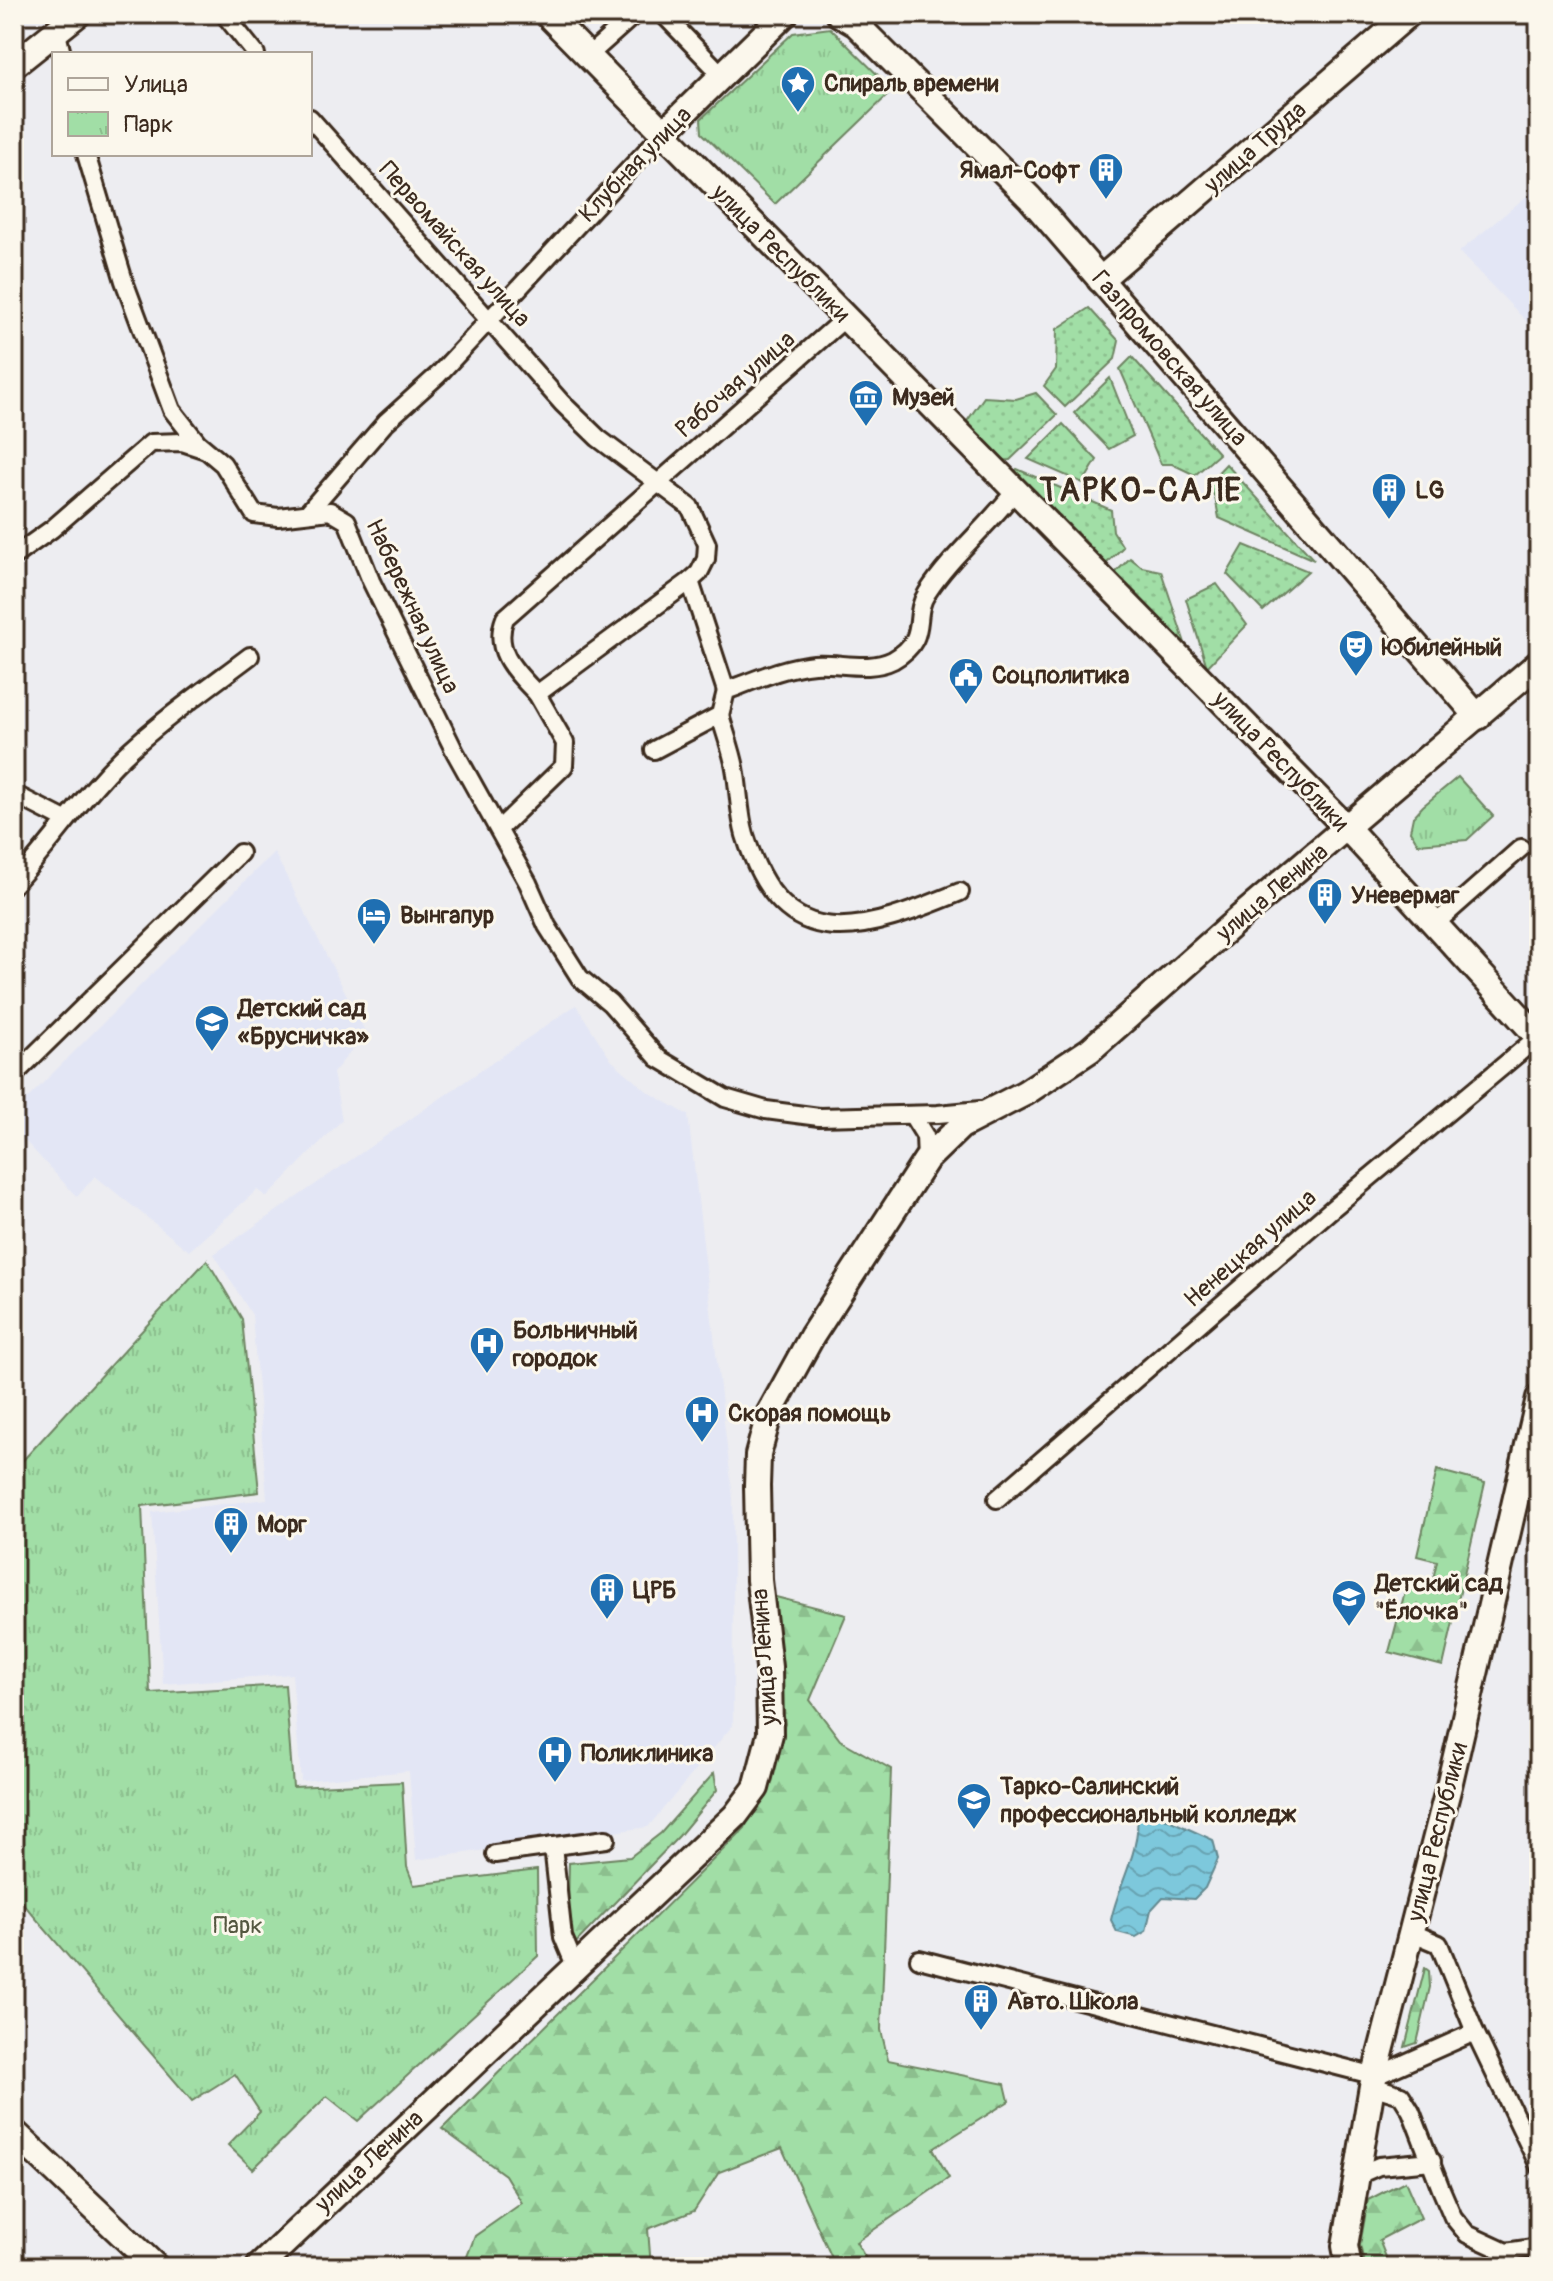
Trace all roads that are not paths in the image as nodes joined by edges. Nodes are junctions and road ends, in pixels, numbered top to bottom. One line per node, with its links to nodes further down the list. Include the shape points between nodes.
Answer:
1 (78, 14): 9 (street)
2 (224, 14): 10 (street)
3 (547, 14): 11 (street, улица Республики)
4 (635, 14): 11 (street)
5 (663, 14): 13 (street)
6 (785, 14): 13 (street, Клубная улица)
7 (1409, 14): 17 (street, улица Труда)
8 (847, 17): 17 (street, Газпромовская улица, via 1030,198)
9 (60, 43): 12 (street)
10 (254, 52)
11 (588, 56): 15 (street, улица Республики)
12 (14, 65)
13 (722, 75): 15 (street, Клубная улица)
14 (312, 120): 18 (street, Первомайская улица)
15 (663, 133): 18 (street, Клубная улица); 19 (street, улица Республики)
16 (87, 156): 20 (street, Набережная улица, via 124,281)
17 (1100, 280): 33 (street, Газпромовская улица)
18 (489, 317): 23 (street, Первомайская улица, via 562,403); 25 (street, Клубная улица, via 438,375 386,422)
19 (845, 318): 23 (street, Рабочая улица); 24 (street, улица Республики)
20 (172, 410): 21 (street, via 167,429); 22 (street, Набережная улица)
21 (151, 443): 22 (street, via 182,442); 26 (street)
22 (207, 450): 25 (street, Набережная улица, via 223,464 254,514 278,517)
23 (656, 485): 27 (street, Первомайская улица, via 690,507 701,526 706,559); 31 (street, Рабочая улица, via 505,618 499,633 509,665)
24 (1015, 491): 30 (street, via 925,596 913,644 890,661 815,664); 38 (street, улица Республики)
25 (309, 511): 37 (street, Набережная улица, via 330,511 347,521 448,738)
26 (14, 556)
27 (690, 581): 30 (street); 31 (street)
28 (250, 656): 36 (street, via 137,743)
29 (1539, 663): 33 (street, улица Ленина)
30 (726, 691): 32 (street)
31 (537, 694): 37 (street, Рабочая улица, via 565,743 564,766)
32 (720, 715): 34 (street); 42 (street, via 735,765 745,834 762,877 784,907 826,928 876,924)
33 (1478, 717): 38 (street, улица Ленина)
34 (654, 750)
35 (14, 794): 36 (street)
36 (65, 820): 41 (street)
37 (499, 829): 47 (street, улица Ленина, via 547,926 580,978 610,1003 658,1058 725,1098 766,1110 819,1117)
38 (1348, 829): 43 (street, улица Республики); 46 (street, улица Ленина, via 1090,1050 1025,1093)
39 (1521, 848): 43 (street)
40 (240, 853): 45 (street)
41 (14, 884)
42 (960, 892)
43 (1435, 924): 44 (street, улица Республики)
44 (1539, 1038): 50 (street, Ненецкая улица)
45 (14, 1075)
46 (995, 1106): 47 (street, улица Ленина); 48 (street, улица Ленина, via 961,1126)
47 (912, 1115): 48 (street, via 925,1136)
48 (926, 1160): 56 (street, улица Ленина, via 812,1336 769,1414 758,1455 757,1486 770,1734 756,1788 735,1816)
49 (1539, 1398): 54 (street, улица Республики)
50 (997, 1499)
51 (606, 1839): 52 (street)
52 (553, 1846): 53 (street); 56 (street, via 563,1937)
53 (495, 1854)
54 (1413, 1933): 57 (street, via 1439,1944); 58 (street, улица Республики)
55 (919, 1959): 58 (street)
56 (576, 1968): 65 (street, улица Ленина)
57 (1475, 2032): 58 (street); 61 (street)
58 (1374, 2081): 60 (street, via 1401,2095); 62 (street, улица Республики)
59 (14, 2132): 64 (street)
60 (1432, 2161): 62 (street, via 1379,2166); 63 (street, via 1453,2217 1467,2234 1506,2252)
61 (1539, 2166)
62 (1356, 2176): 66 (street, улица Республики, via 1345,2246)
63 (1539, 2247)
64 (156, 2267)
65 (259, 2267)
66 (1349, 2267)

